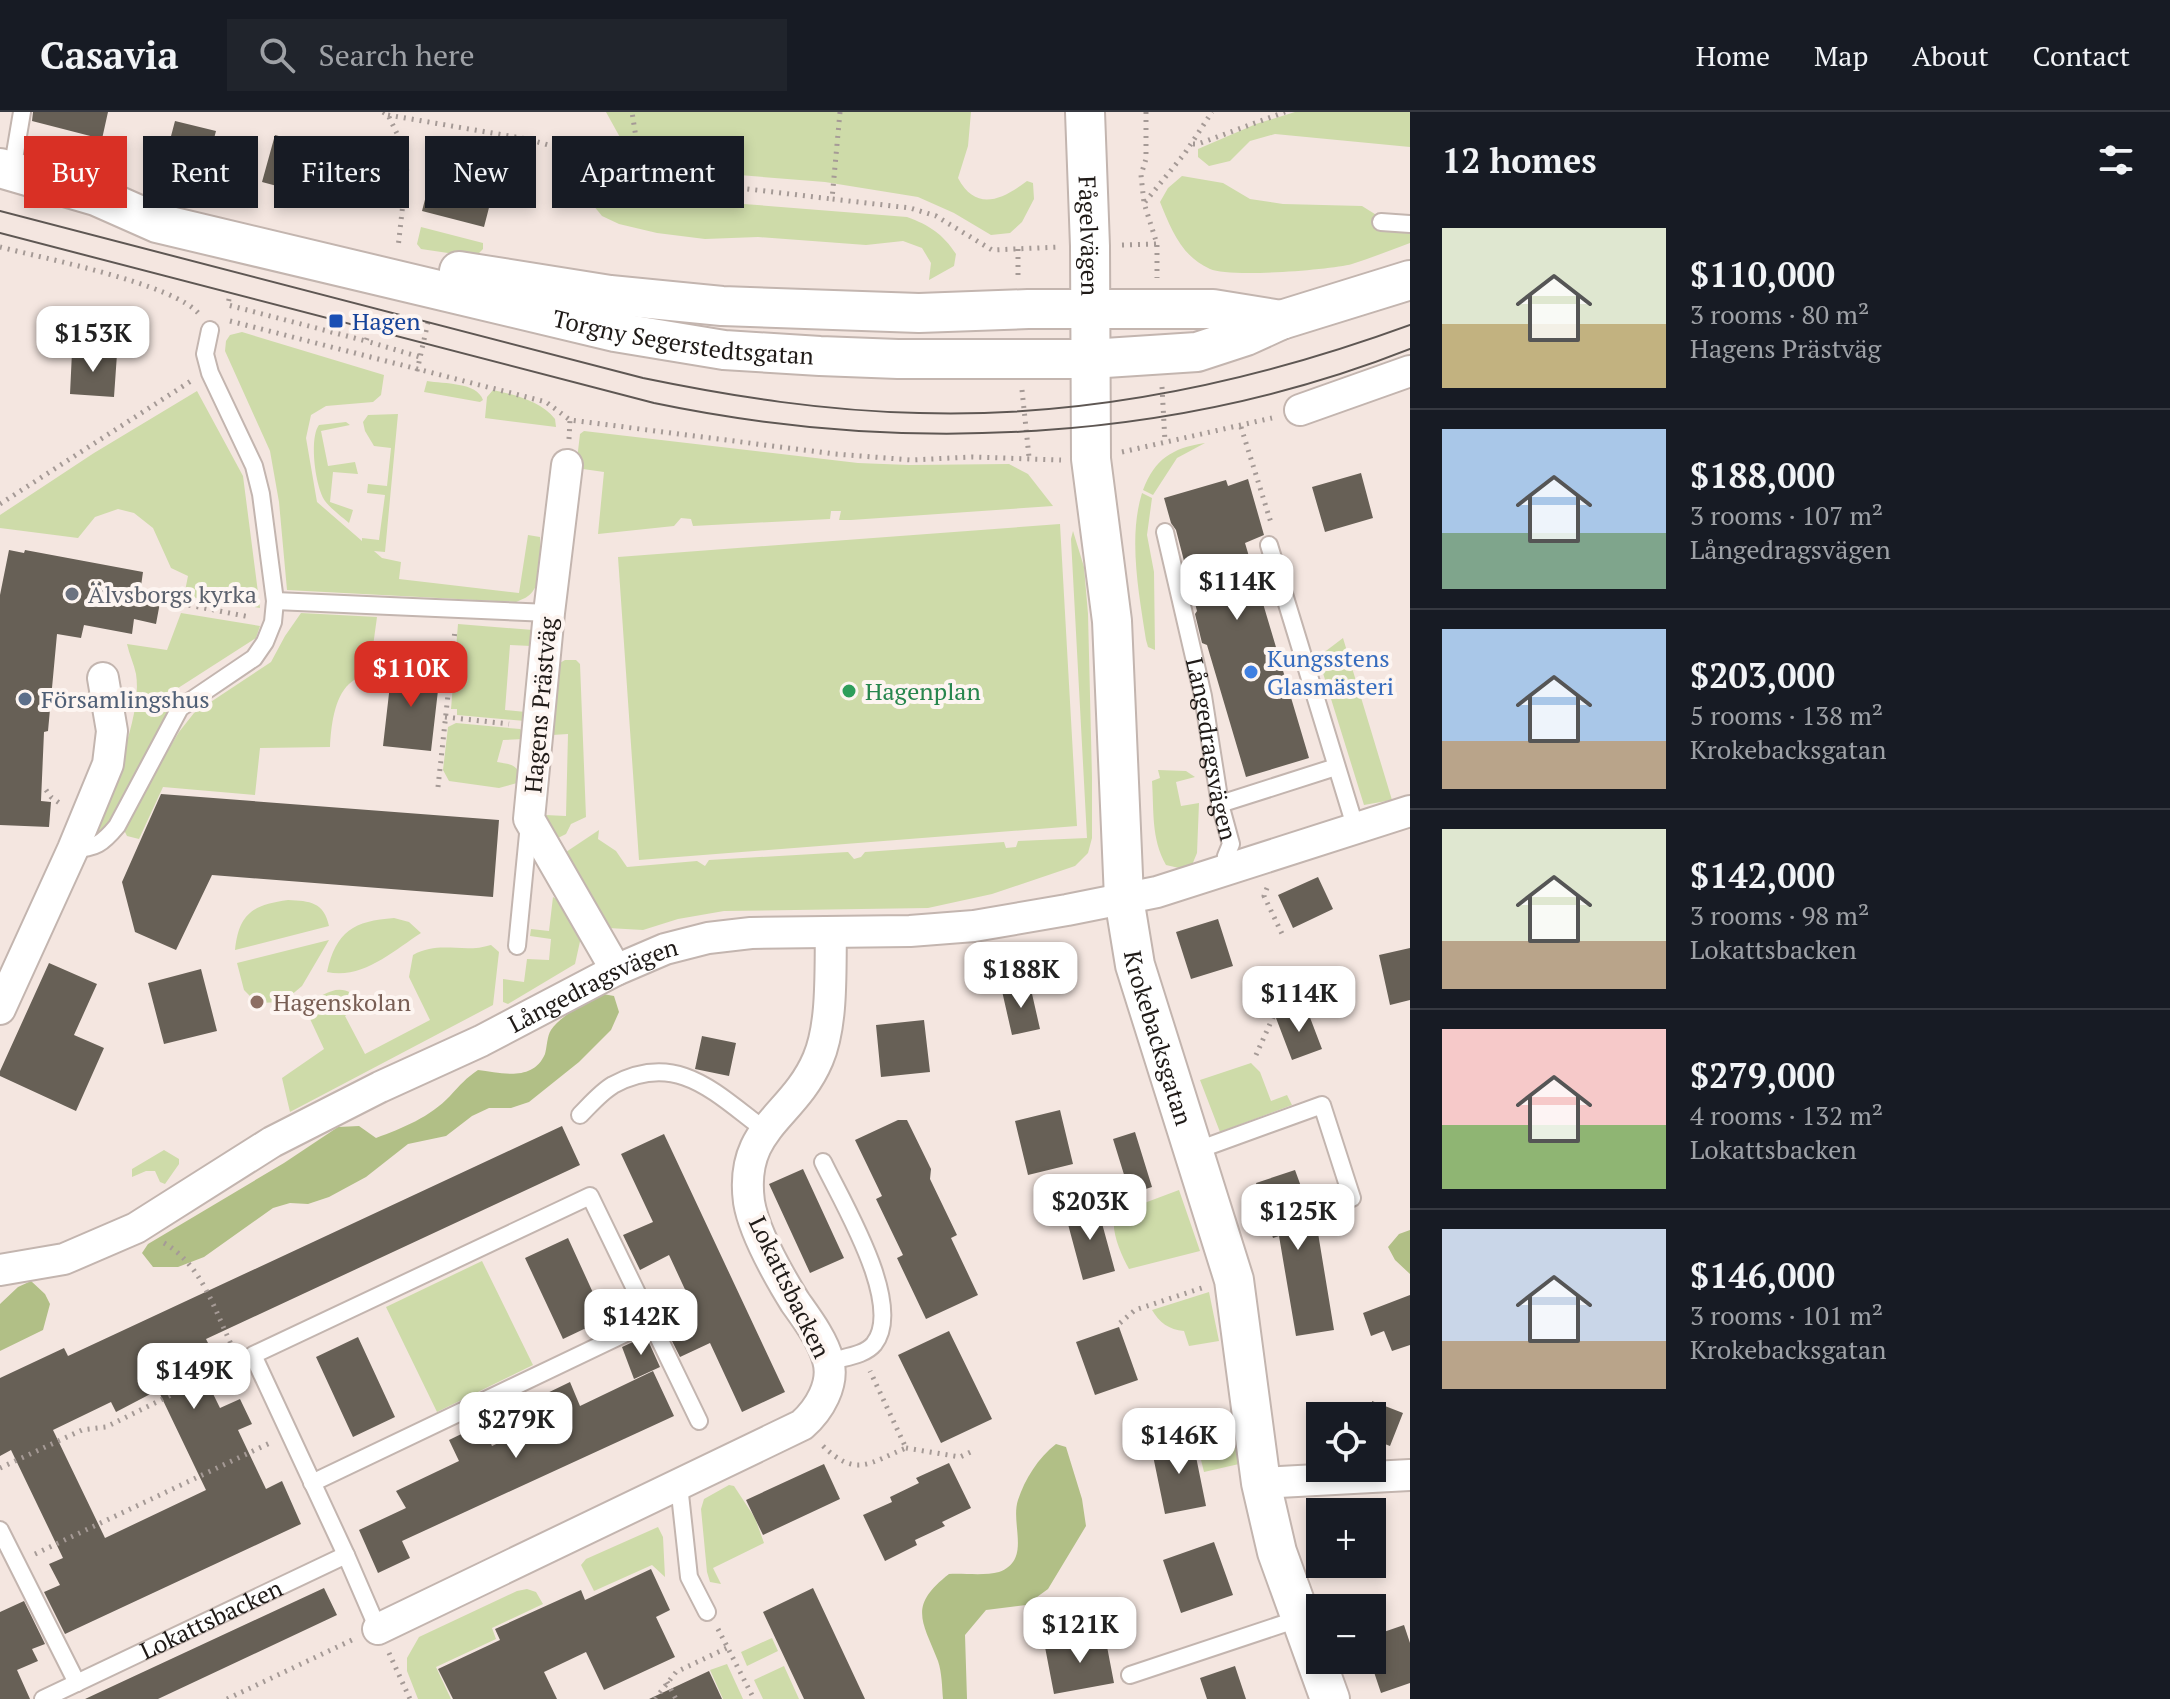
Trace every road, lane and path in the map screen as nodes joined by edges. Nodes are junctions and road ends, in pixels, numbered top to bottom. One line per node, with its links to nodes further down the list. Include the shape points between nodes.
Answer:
1 (22, 112): 11 (lane)
2 (632, 112): 8 (path)
3 (840, 112): 14 (path)
4 (1085, 112): 20 (street, Fågelvägen)
5 (1212, 112): 9 (path)
6 (1285, 112): 9 (path)
7 (386, 114): 10 (path); 22 (path, via 403,146 407,167)
8 (636, 136)
9 (1192, 144): 15 (path)
10 (552, 146)
11 (6, 170)
12 (744, 189): 14 (path)
13 (127, 198): 25 (street, Torgny Segerstedtsgatan, via 162,201 425,265 610,295 841,311)
14 (832, 199): 20 (path, via 910,208 945,221 992,250)
15 (1144, 203)
16 (123, 208): 29 (street, Torgny Segerstedtsgatan, via 157,223 615,332 724,350 898,359)
17 (1381, 222): 18 (lane)
18 (1410, 224)
19 (1157, 244): 20 (path)
20 (1090, 246): 25 (street, Fågelvägen)
21 (0, 247): 27 (path, via 150,286 196,310)
22 (398, 248)
23 (1410, 280): 26 (street, Torgny Segerstedtsgatan)
24 (229, 299): 28 (path, via 228,305)
25 (1090, 310): 26 (street, Torgny Segerstedtsgatan, via 1213,309); 29 (street, Fågelvägen)
26 (1281, 320): 29 (street, Torgny Segerstedtsgatan, via 1197,352)
27 (210, 330): 31 (lane, via 205,354); 34 (path, via 226,321 239,322 546,402 570,420 911,460)
28 (420, 357)
29 (1090, 359): 34 (street, Krokebacksgatan)
30 (1410, 371): 32 (street)
31 (210, 373): 36 (path); 39 (lane, via 254,466)
32 (1300, 410): 33 (path)
33 (1241, 427): 34 (path); 38 (path, via 1277,542)
34 (1091, 459): 58 (street, Krokebacksgatan, via 1112,621)
35 (567, 465): 42 (street, Hagens Prästväg)
36 (0, 504)
37 (1165, 532): 50 (lane, Långedragsvägen, via 1203,696)
38 (1269, 545): 47 (lane)
39 (275, 601): 41 (lane); 43 (lane)
40 (173, 602): 43 (path)
41 (457, 609): 42 (lane); 45 (path)
42 (549, 613): 46 (street, Hagens Prästväg)
43 (273, 622): 55 (lane, via 254,658 180,708 105,840 92,849)
44 (103, 678): 55 (street, via 112,731 108,764)
45 (445, 717): 46 (path); 48 (path)
46 (538, 727): 53 (street, Hagens Prästväg)
47 (1336, 767): 50 (lane); 54 (lane)
48 (438, 787)
49 (46, 790): 51 (path)
50 (1220, 804): 56 (lane, Långedragsvägen, via 1231,844 1226,856)
51 (69, 810)
52 (1410, 811): 54 (street, Långedragsvägen)
53 (529, 819): 61 (lane); 62 (street, Hagens Prästväg)
54 (1355, 826): 56 (street, Långedragsvägen)
55 (73, 849): 64 (street)
56 (1237, 865): 58 (street, Långedragsvägen)
57 (1265, 880): 60 (path, via 1264,896)
58 (1124, 898): 59 (street, Långedragsvägen, via 974,926); 68 (street, Krokebacksgatan, via 1135,965)
59 (831, 932): 62 (street, Långedragsvägen, via 708,938); 67 (street, Lokattsbacken, via 829,999 819,1058 796,1096)
60 (1284, 938)
61 (517, 946)
62 (616, 970): 72 (street, Långedragsvägen, via 272,1142 136,1228 64,1259)
63 (1311, 1000): 65 (path, via 1278,1011)
64 (0, 1009)
65 (1256, 1055)
66 (580, 1115): 67 (lane, via 611,1086 646,1074 674,1073 694,1078)
67 (765, 1130): 78 (street, Lokattsbacken, via 748,1169 750,1209)
68 (1195, 1151): 70 (lane, via 1322,1105); 87 (street, Krokebacksgatan, via 1234,1280)
69 (823, 1162): 76 (lane, via 882,1296 883,1325)
70 (1352, 1198)
71 (160, 1241): 77 (path, via 186,1257)
72 (0, 1270)
73 (1214, 1284): 75 (path, via 1147,1305)
74 (651, 1321): 77 (lane, via 590,1196); 79 (lane); 86 (lane)
75 (1120, 1323)
76 (867, 1350): 78 (lane); 82 (path, via 870,1371)
77 (246, 1358): 81 (lane); 84 (path, via 106,1427 82,1430)
78 (829, 1362): 80 (street, Lokattsbacken, via 823,1400)
79 (699, 1421)
80 (802, 1425): 82 (path, via 851,1467); 88 (street, Lokattsbacken)
81 (289, 1434): 86 (lane); 91 (path)
82 (906, 1448): 83 (path, via 960,1457)
83 (975, 1450)
84 (0, 1468)
85 (1410, 1475): 87 (street)
86 (312, 1483): 90 (lane)
87 (1261, 1483): 93 (street, Krokebacksgatan, via 1277,1552)
88 (679, 1485): 92 (lane, via 689,1577); 94 (street, Lokattsbacken)
89 (0, 1530): 91 (lane)
90 (346, 1555): 94 (lane); 97 (lane, Lokattsbacken)
91 (16, 1563): 97 (lane)
92 (707, 1612)
93 (1301, 1618): 95 (lane); 104 (street, Krokebacksgatan)
94 (378, 1629): 99 (path); 100 (path)
95 (1130, 1675)
96 (667, 1682): 101 (path); 102 (path); 103 (path, via 676,1672 729,1647)
97 (77, 1683): 98 (lane, Lokattsbacken)
98 (43, 1699)
99 (227, 1699)
100 (410, 1699)
101 (655, 1699)
102 (676, 1699)
103 (754, 1699)
104 (1330, 1699)

